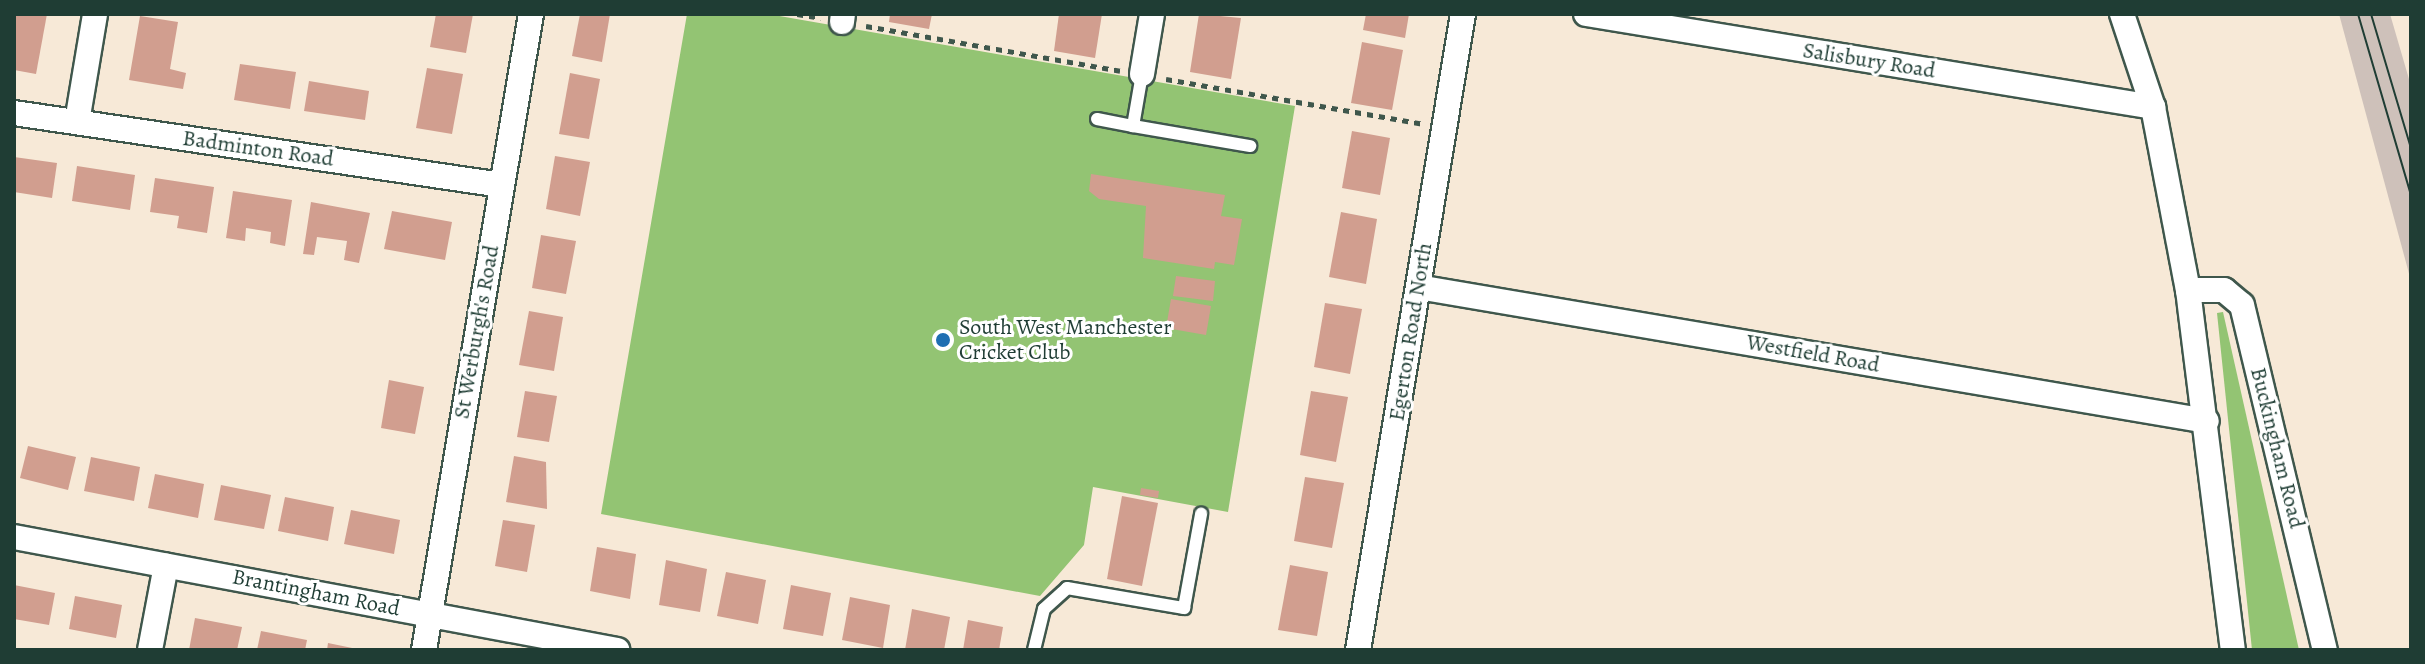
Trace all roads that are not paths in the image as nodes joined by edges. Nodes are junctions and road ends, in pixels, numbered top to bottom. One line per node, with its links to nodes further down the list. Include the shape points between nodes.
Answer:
1 (95, 14): 11 (street)
2 (531, 14): 14 (street, St Werburgh's Road)
3 (1152, 14): 7 (street)
4 (1463, 14): 15 (street, Egerton Road North)
5 (1586, 14): 8 (street, Salisbury Road)
6 (2122, 14): 8 (street)
7 (1142, 74): 12 (lane)
8 (2153, 107): 16 (street)
9 (14, 113): 11 (street, Badminton Road)
10 (1097, 119): 12 (lane)
11 (77, 122): 14 (street, Badminton Road)
12 (1133, 126): 13 (lane)
13 (1250, 146)
14 (502, 185): 21 (street, St Werburgh's Road)
15 (1418, 287): 17 (street, Westfield Road); 26 (street, Egerton Road North)
16 (2188, 290): 17 (street); 28 (street, Buckingham Road, via 2224,290 2242,305)
17 (2207, 421): 27 (street)
18 (1201, 514): 25 (lane, via 1184,608 1067,588 1044,609)
19 (14, 537): 20 (street, Brantingham Road)
20 (166, 565): 21 (street, Brantingham Road); 22 (street)
21 (430, 615): 23 (street, St Werburgh's Road); 24 (street, Brantingham Road)
22 (150, 650)
23 (424, 650)
24 (618, 650)
25 (1034, 650)
26 (1358, 650)
27 (2233, 650)
28 (2325, 650)

